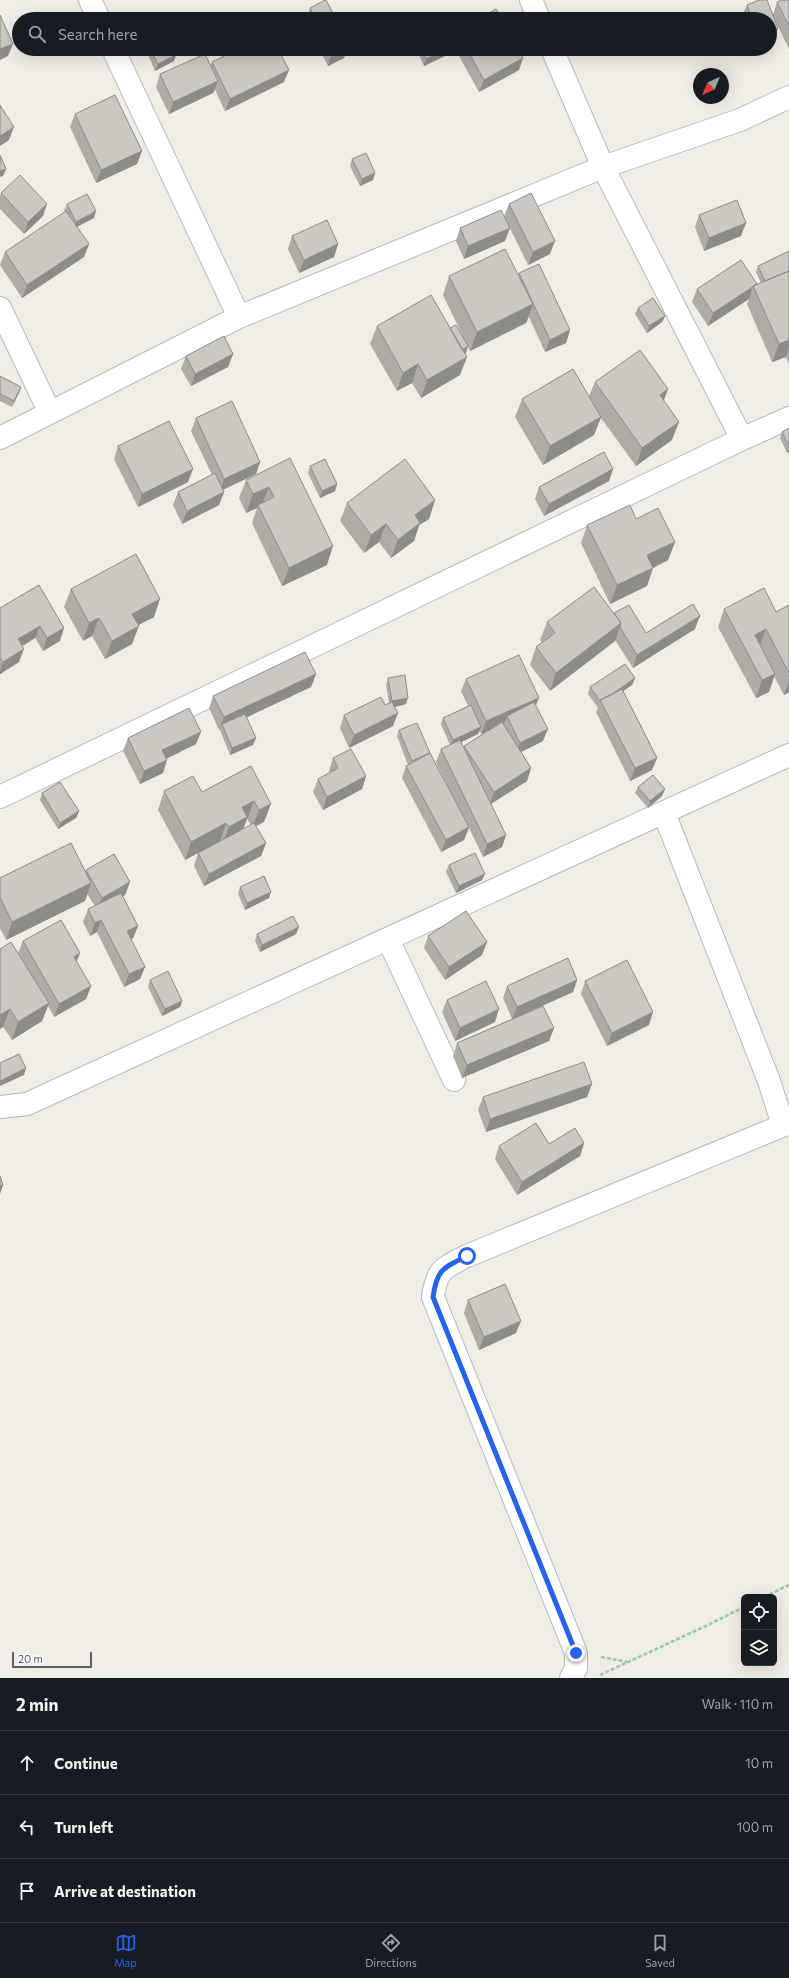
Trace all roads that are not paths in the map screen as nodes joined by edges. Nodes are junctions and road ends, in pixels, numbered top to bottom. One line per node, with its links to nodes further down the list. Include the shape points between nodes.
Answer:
1 (90, 0): 3 (street)
2 (531, 0): 4 (street)
3 (96, 12)
4 (536, 12)
5 (116, 56): 10 (street)
6 (555, 56): 8 (street)
7 (789, 96): 8 (street, via 740,120)
8 (603, 167): 10 (street); 14 (street)
9 (0, 308): 11 (street)
10 (239, 317): 11 (street)
11 (50, 413): 13 (street)
12 (789, 418): 14 (street)
13 (0, 438)
14 (742, 439): 16 (street)
15 (789, 755): 17 (street)
16 (0, 798)
17 (664, 813): 18 (street); 21 (street)
18 (388, 939): 19 (street); 20 (street, via 27,1104)
19 (454, 1080)
20 (0, 1108)
21 (786, 1124): 22 (street, via 467,1256 442,1268 435,1284 433,1297 574,1647 576,1668)
22 (571, 1678)

